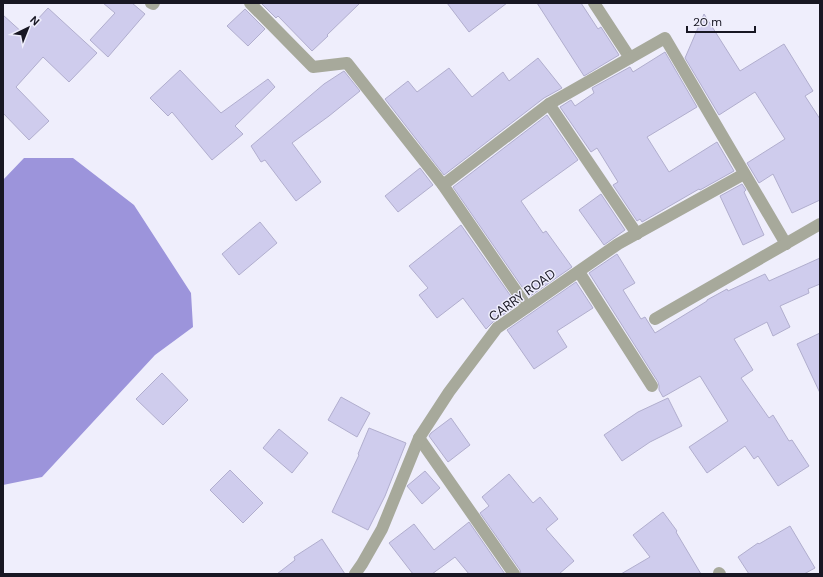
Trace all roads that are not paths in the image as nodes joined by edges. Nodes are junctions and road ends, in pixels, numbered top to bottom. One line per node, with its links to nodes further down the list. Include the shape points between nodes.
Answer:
1 (151, 3): 2 (street)
2 (154, 3)
3 (250, 3): 8 (street, via 314,67 347,63)
4 (594, 3): 5 (street)
5 (630, 58): 6 (street); 7 (street, via 665,38)
6 (549, 104): 8 (street); 10 (street)
7 (744, 174): 10 (street, CARRY ROAD); 11 (street)
8 (443, 185): 13 (street)
9 (820, 224): 11 (street)
10 (637, 234): 12 (street, CARRY ROAD, via 618,244)
11 (786, 244): 14 (street)
12 (579, 272): 13 (street, CARRY ROAD); 15 (street)
13 (527, 307): 16 (street, CARRY ROAD, via 497,328 449,392)
14 (655, 320)
15 (652, 386)
16 (419, 438): 17 (street, CARRY ROAD, via 382,529); 18 (street)
17 (355, 574)
18 (514, 574)

